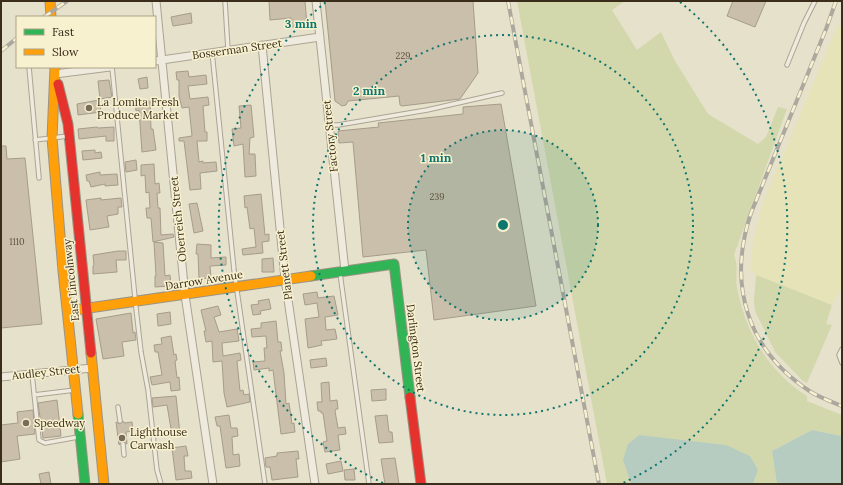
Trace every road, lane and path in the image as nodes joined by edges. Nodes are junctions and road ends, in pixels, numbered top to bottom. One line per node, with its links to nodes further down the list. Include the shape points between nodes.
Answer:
1 (50, 1): 6 (main road)
2 (156, 1): 11 (street, Oberreich Street)
3 (225, 1): 9 (lane)
4 (316, 1): 7 (street, Factory Street)
5 (815, 1): 12 (lane)
6 (51, 16)
7 (320, 37): 8 (street, Bosserman Street); 18 (street, Factory Street)
8 (262, 45): 9 (street, Bosserman Street); 24 (street, Planett Street)
9 (228, 50): 10 (street, Bosserman Street)
10 (212, 52): 11 (street, Bosserman Street); 25 (lane)
11 (158, 60): 26 (street, Oberreich Street)
12 (787, 65)
13 (29, 68): 21 (lane)
14 (92, 68): 16 (street)
15 (111, 68): 27 (lane)
16 (55, 70): 19 (main road, East Lincolnway, via 68,124); 20 (main road, East Lincolnway)
17 (502, 93): 18 (lane, via 427,110 338,125)
18 (329, 124): 23 (street, Factory Street)
19 (68, 136): 20 (lane); 28 (main road, East Lincolnway)
20 (52, 138): 21 (lane); 29 (main road, East Lincolnway)
21 (35, 140): 22 (lane)
22 (38, 178)
23 (342, 271): 24 (main road, Darrow Avenue); 49 (lane); 50 (main road, Darlington Street, via 394,264)
24 (285, 279): 25 (main road, Darrow Avenue); 48 (street, Planett Street)
25 (237, 287): 26 (main road, Darrow Avenue); 47 (lane)
26 (185, 295): 27 (main road, Darrow Avenue); 46 (street, Oberreich Street)
27 (135, 302): 28 (main road, Darrow Avenue); 45 (lane)
28 (86, 309): 29 (main road, Darrow Avenue); 32 (main road, East Lincolnway)
29 (68, 311): 33 (main road, East Lincolnway)
30 (842, 348): 31 (lane, via 839,355)
31 (842, 363)
32 (92, 368): 33 (street, Audley Street); 44 (main road, East Lincolnway)
33 (73, 369): 34 (street, Audley Street); 36 (main road, East Lincolnway)
34 (32, 374): 35 (street, Audley Street); 37 (lane)
35 (1, 377)
36 (75, 390): 37 (lane); 40 (main road, East Lincolnway)
37 (34, 395): 40 (lane, via 39,440 45,443)
38 (118, 407): 39 (lane)
39 (120, 421)
40 (80, 437): 43 (main road, East Lincolnway)
41 (123, 444): 42 (lane)
42 (124, 455)
43 (85, 484)
44 (104, 484)
45 (161, 484)
46 (213, 484)
47 (265, 484)
48 (315, 484)
49 (369, 484)
50 (421, 484)

